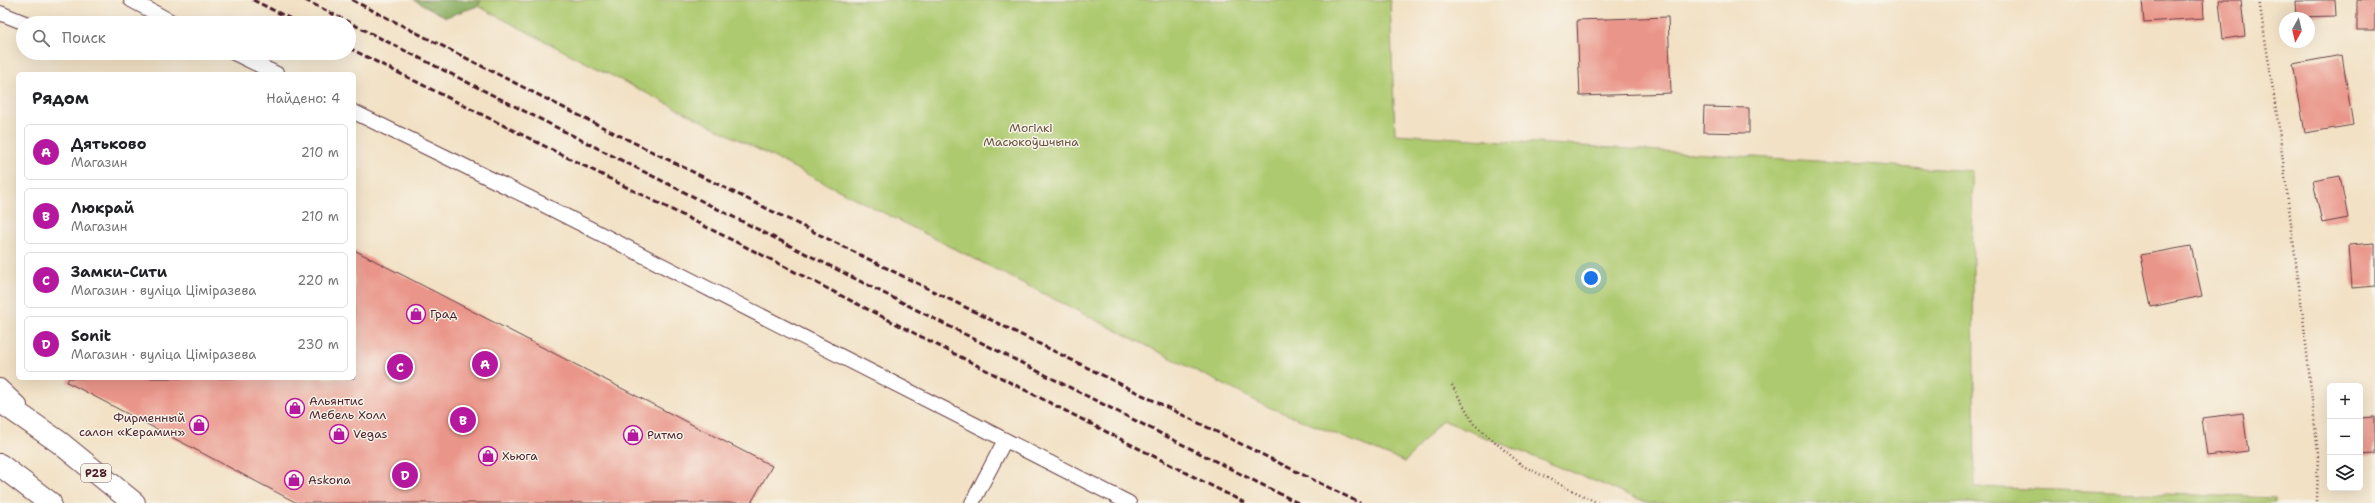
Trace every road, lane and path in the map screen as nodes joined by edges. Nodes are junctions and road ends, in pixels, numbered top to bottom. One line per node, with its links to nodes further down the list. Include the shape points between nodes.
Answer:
1 (131, 0): 4 (lane)
2 (2259, 0): 20 (path, via 2278,122 2303,317 2318,454)
3 (0, 14): 5 (lane)
4 (161, 16)
5 (16, 20)
6 (248, 60): 7 (lane)
7 (273, 72)
8 (356, 113): 12 (lane, via 538,202)
9 (1452, 385): 19 (path, via 1474,424 1523,466)
10 (0, 386): 13 (lane)
11 (0, 401): 13 (main road, Р28)
12 (1005, 440): 17 (lane); 18 (lane)
13 (59, 442): 16 (main road, Р28)
14 (0, 465): 15 (main road)
15 (50, 503)
16 (134, 503)
17 (972, 503)
18 (1129, 503)
19 (1598, 503)
20 (2317, 503)

